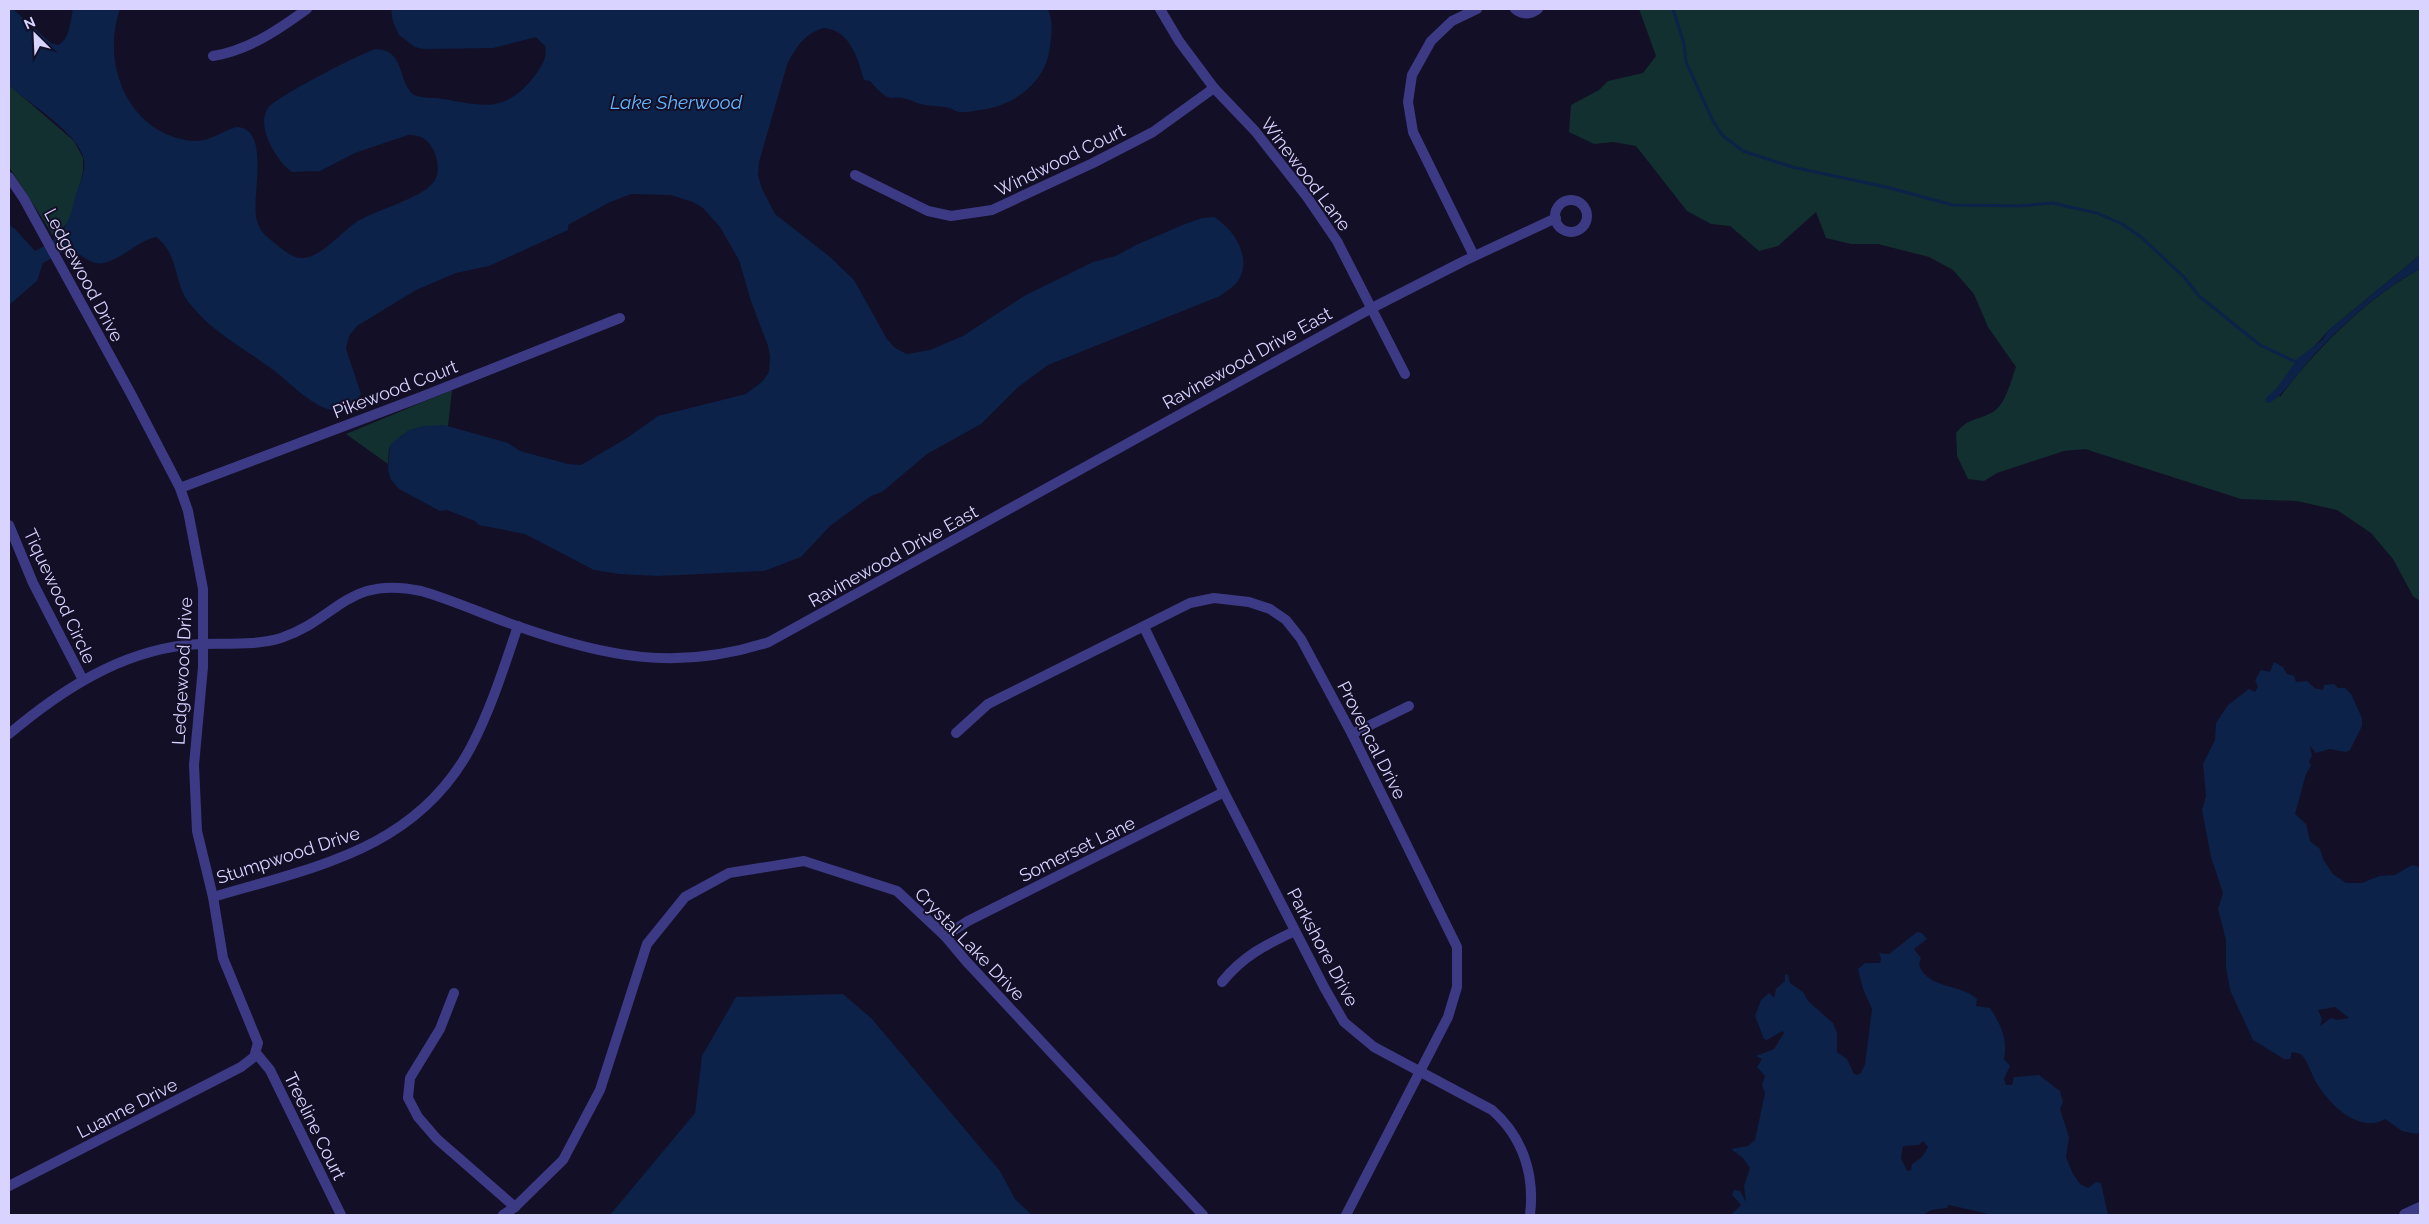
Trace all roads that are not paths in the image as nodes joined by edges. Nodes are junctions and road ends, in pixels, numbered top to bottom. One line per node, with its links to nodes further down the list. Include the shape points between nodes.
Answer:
1 (307, 9): 6 (street, via 254,43 232,53)
2 (1160, 9): 7 (street, Winewood Lane)
3 (1477, 9): 11 (street, via 1452,21 1431,41 1412,75 1408,102 1413,132)
4 (1515, 9): 5 (street, via 1523,14)
5 (1538, 9)
6 (213, 56)
7 (1214, 88): 8 (street, Windwood Court, via 1153,132 992,210 951,216 928,211); 12 (street, Winewood Lane, via 1255,132 1307,197 1338,242)
8 (855, 175)
9 (9, 177): 15 (street, Ledgewood Drive, via 24,198)
10 (1556, 218): 11 (street, Ravinewood Drive East)
11 (1474, 256): 12 (street, Ravinewood Drive East)
12 (1372, 308): 14 (street, Winewood Lane); 17 (street, Ravinewood Drive East, via 769,642 740,652 713,656 654,659 570,643)
13 (620, 318): 15 (street, Pikewood Court)
14 (1405, 374)
15 (180, 488): 19 (street, Ledgewood Drive, via 188,511 203,589)
16 (9, 525): 20 (street, Tiquewood Circle, via 33,583)
17 (518, 626): 19 (street, Ravinewood Drive East, via 421,591 389,588 364,591 349,597 305,627 276,639); 26 (street, Stumpwood Drive, via 471,747 449,781 424,808 356,852)
18 (1144, 627): 22 (street, Provencal Drive, via 988,704); 24 (street, Provencal Drive, via 1190,603 1214,598 1249,602 1270,609 1286,620 1301,639); 25 (street, Parkshore Drive)
19 (203, 643): 20 (street, Ravinewood Drive East, via 154,650); 26 (street, Ledgewood Drive, via 194,795 198,841)
20 (83, 680): 23 (street, Ravinewood Drive East, via 52,699)
21 (1409, 706): 24 (street)
22 (956, 733)
23 (9, 734)
24 (1352, 734): 32 (street, Provencal Drive, via 1457,947 1457,987 1448,1017)
25 (1224, 792): 27 (street, Parkshore Drive); 28 (street, Somerset Lane, via 968,921)
26 (213, 898): 31 (street, Ledgewood Drive, via 223,958 255,1033)
27 (1295, 931): 29 (street, via 1250,954 1235,965); 32 (street, Parkshore Drive, via 1344,1022 1374,1047)
28 (945, 936): 34 (street, Crystal Lake Drive, via 897,891 804,861 729,872 685,897 647,944 600,1090 563,1160); 38 (street, Crystal Lake Drive)
29 (1222, 982)
30 (454, 993): 34 (street, via 440,1029 410,1078 408,1098 418,1117 437,1139)
31 (256, 1053): 33 (street, Luanne Drive, via 241,1067); 36 (street, Treeline Court, via 270,1070)
32 (1420, 1073): 39 (street, Provencal Drive); 40 (street, Parkshore Drive, via 1492,1110 1508,1124 1528,1164 1532,1196)
33 (9, 1186)
34 (515, 1208): 37 (street, Crystal Lake Drive)
35 (2420, 1208): 41 (street)
36 (341, 1215)
37 (503, 1215)
38 (1203, 1215)
39 (1346, 1215)
40 (1530, 1215)
41 (2405, 1215)

